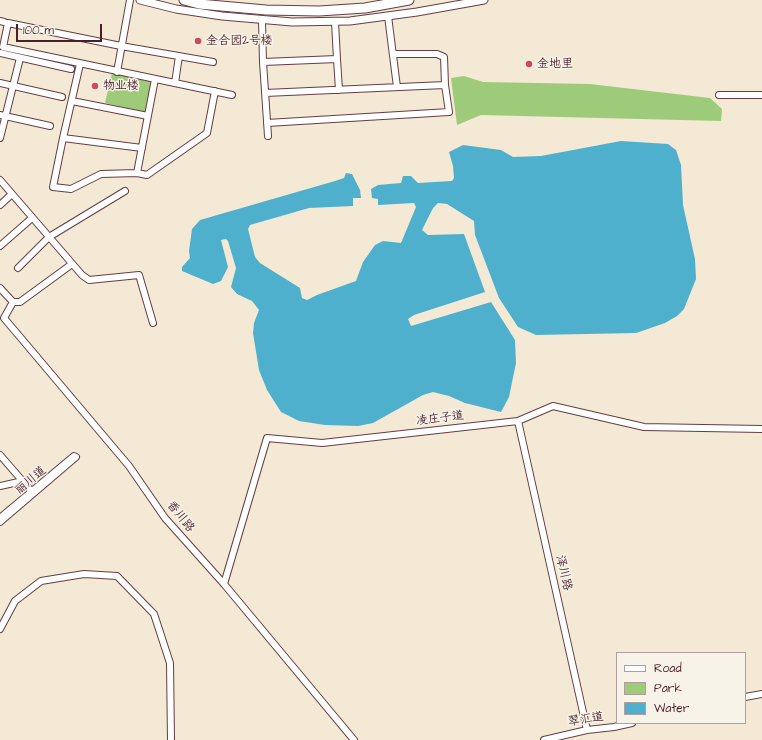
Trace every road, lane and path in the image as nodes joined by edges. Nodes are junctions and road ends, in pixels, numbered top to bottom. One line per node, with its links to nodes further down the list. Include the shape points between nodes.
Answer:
1 (130, 0): 9 (street)
2 (140, 0): 7 (main road, via 176,9)
3 (184, 0): 4 (highway, via 198,4 266,10 312,11 366,8)
4 (409, 0)
5 (484, 0): 6 (main road)
6 (388, 16): 8 (main road); 11 (street)
7 (262, 21): 8 (main road); 16 (street)
8 (335, 22): 14 (street)
9 (121, 46): 12 (street); 17 (street, via 8,23 4,47); 19 (street)
10 (0, 53): 13 (street)
11 (393, 54): 23 (street, via 437,54 444,57); 25 (street)
12 (179, 56): 15 (street); 22 (street)
13 (20, 58): 18 (street); 24 (street)
14 (337, 59): 16 (street); 26 (street)
15 (213, 62)
16 (263, 62): 28 (street)
17 (80, 64): 19 (street); 33 (street)
18 (71, 69)
19 (117, 72): 20 (street)
20 (155, 79): 22 (street); 35 (street)
21 (0, 83): 24 (street)
22 (175, 83): 27 (street)
23 (445, 85): 25 (street); 36 (street, via 449,112)
24 (13, 86): 32 (street); 34 (street)
25 (397, 88): 26 (street)
26 (339, 90): 28 (street)
27 (215, 91): 29 (street); 42 (street, via 207,133 147,175)
28 (265, 93): 36 (street)
29 (232, 95)
30 (719, 95): 31 (street)
31 (762, 95)
32 (62, 97)
33 (72, 101): 35 (street); 40 (street)
34 (3, 116): 37 (street); 39 (street)
35 (148, 116): 41 (street)
36 (267, 123): 38 (street)
37 (50, 126)
38 (268, 136)
39 (0, 138)
40 (63, 138): 41 (street); 42 (street, via 52,188 71,189 101,174)
41 (142, 148): 42 (street)
42 (137, 173)
43 (0, 180): 45 (street)
44 (126, 191): 48 (street)
45 (12, 194): 46 (street); 47 (street)
46 (0, 205)
47 (32, 218): 48 (street); 49 (street)
48 (49, 237): 50 (street); 51 (street)
49 (0, 246)
50 (72, 264): 53 (street, via 20,302); 54 (street, via 89,280 139,275)
51 (18, 268)
52 (0, 288): 53 (street)
53 (13, 302): 64 (street, 香川路, via 4,318 129,466 165,518)
54 (153, 324)
55 (518, 421): 56 (street, 凌庄子道, via 553,406 644,427); 64 (street, 凌庄子道, via 322,444 267,438); 69 (street, 泽川路)
56 (762, 429)
57 (0, 455): 59 (street)
58 (75, 457): 61 (street, 丽川道)
59 (23, 481): 60 (street); 61 (street)
60 (0, 486)
61 (32, 492): 62 (street, 丽川道); 63 (street, 丽川道)
62 (0, 518)
63 (0, 522)
64 (224, 584): 71 (street, 香川路)
65 (0, 629): 70 (street, via 15,601 41,580 84,574 117,576 154,614 170,663)
66 (762, 694): 67 (street)
67 (746, 697)
68 (628, 724): 69 (street, 翠汇道)
69 (587, 730): 72 (street, 翠汇道)
70 (171, 740)
71 (354, 740)
72 (544, 740)

